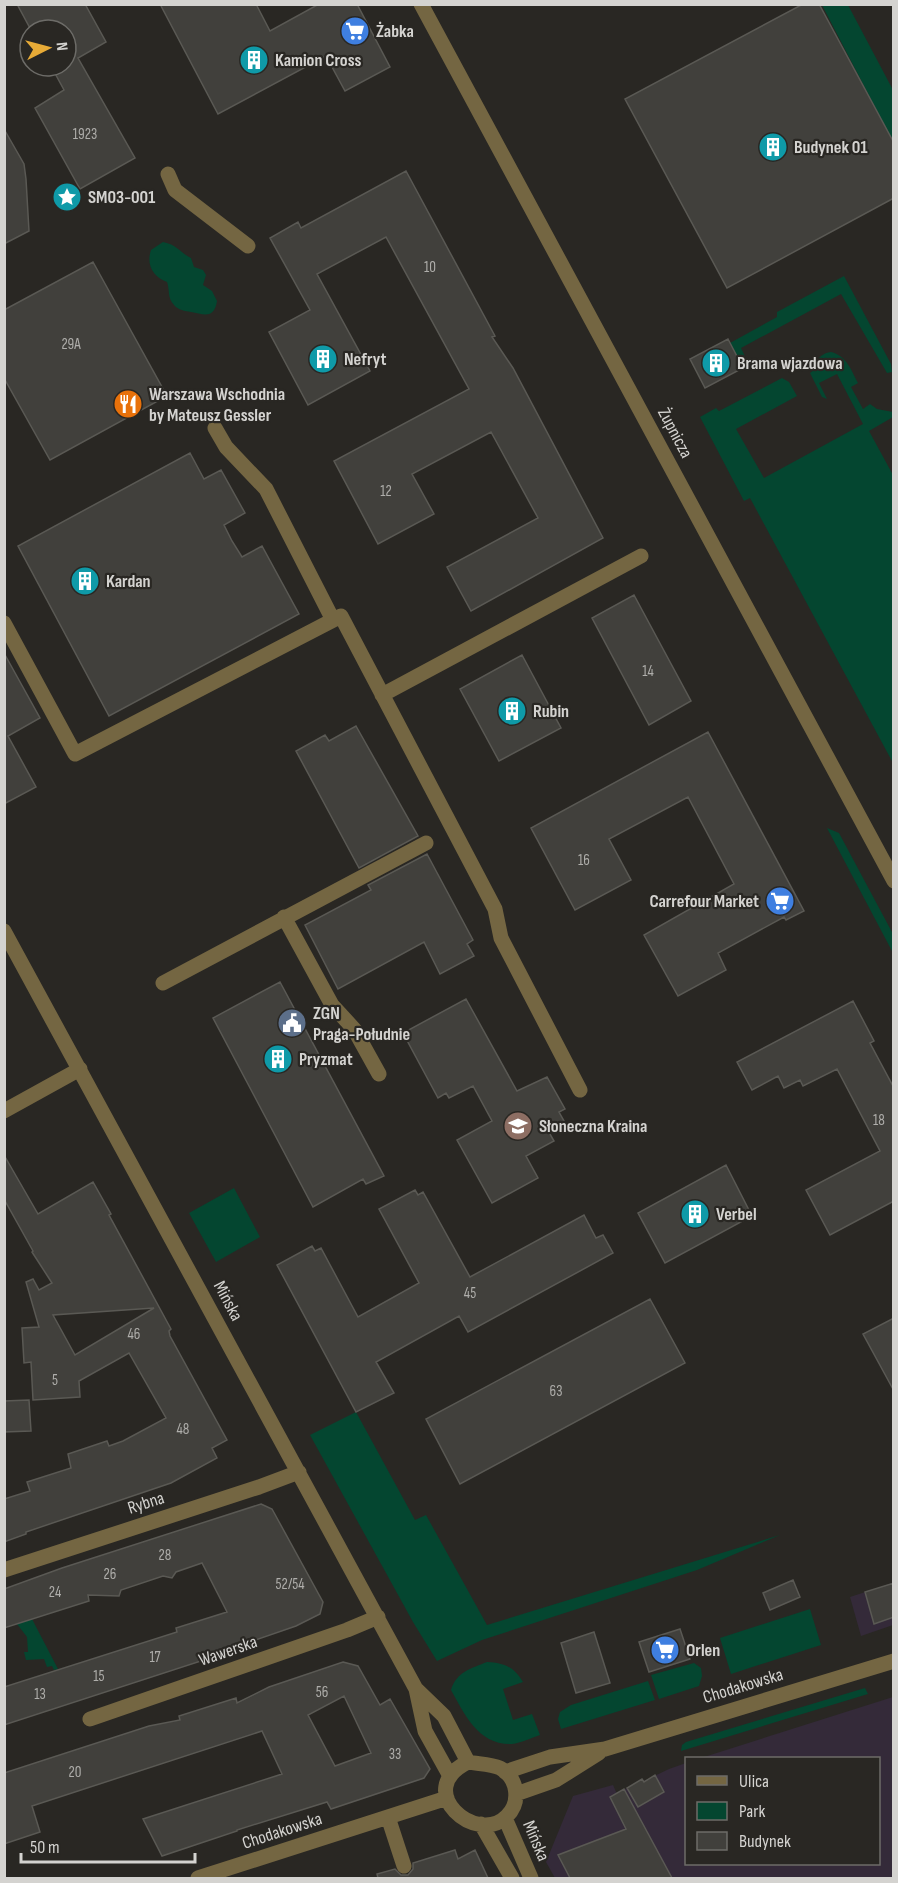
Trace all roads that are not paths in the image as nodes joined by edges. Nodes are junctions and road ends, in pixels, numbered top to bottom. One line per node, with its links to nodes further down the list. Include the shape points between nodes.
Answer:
1 (421, 4): 10 (street, Żupnicza)
2 (168, 174): 3 (street, via 175,190)
3 (248, 246)
4 (215, 428): 6 (street, via 226,447 266,489)
5 (641, 556): 8 (street)
6 (333, 620): 7 (street, via 75,754); 8 (street, via 341,616)
7 (4, 623)
8 (382, 695): 16 (street, via 495,909 501,938)
9 (426, 843): 11 (street)
10 (894, 881)
11 (284, 917): 13 (street); 15 (street, via 332,1005 354,1029)
12 (4, 931): 14 (street, Mińska)
13 (163, 983)
14 (80, 1069): 17 (street); 18 (street, Mińska)
15 (379, 1074)
16 (580, 1090)
17 (4, 1111)
18 (298, 1472): 19 (street, Rybna); 20 (street, Mińska)
19 (4, 1570)
20 (378, 1617): 22 (street, Mińska); 23 (street, Wawerska)
21 (894, 1661): 24 (street, Chodakowska)
22 (416, 1689): 25 (street, Mińska, via 444,1716); 27 (street, Mińska, via 425,1731)
23 (90, 1719)
24 (605, 1749): 26 (street, Chodakowska, via 550,1757); 28 (street, Chodakowska, via 556,1780)
25 (468, 1762): 26 (street, via 491,1765); 27 (street)
26 (505, 1772): 28 (street)
27 (450, 1776): 29 (street)
28 (516, 1794): 31 (street, via 515,1805)
29 (447, 1798): 30 (street, Chodakowska); 32 (street, via 450,1808 459,1816)
30 (388, 1817): 33 (street); 34 (street, Chodakowska)
31 (505, 1818): 32 (street); 36 (street, Mińska)
32 (481, 1824): 35 (street, Mińska)
33 (404, 1866)
34 (198, 1878)
35 (512, 1878)
36 (531, 1878)

